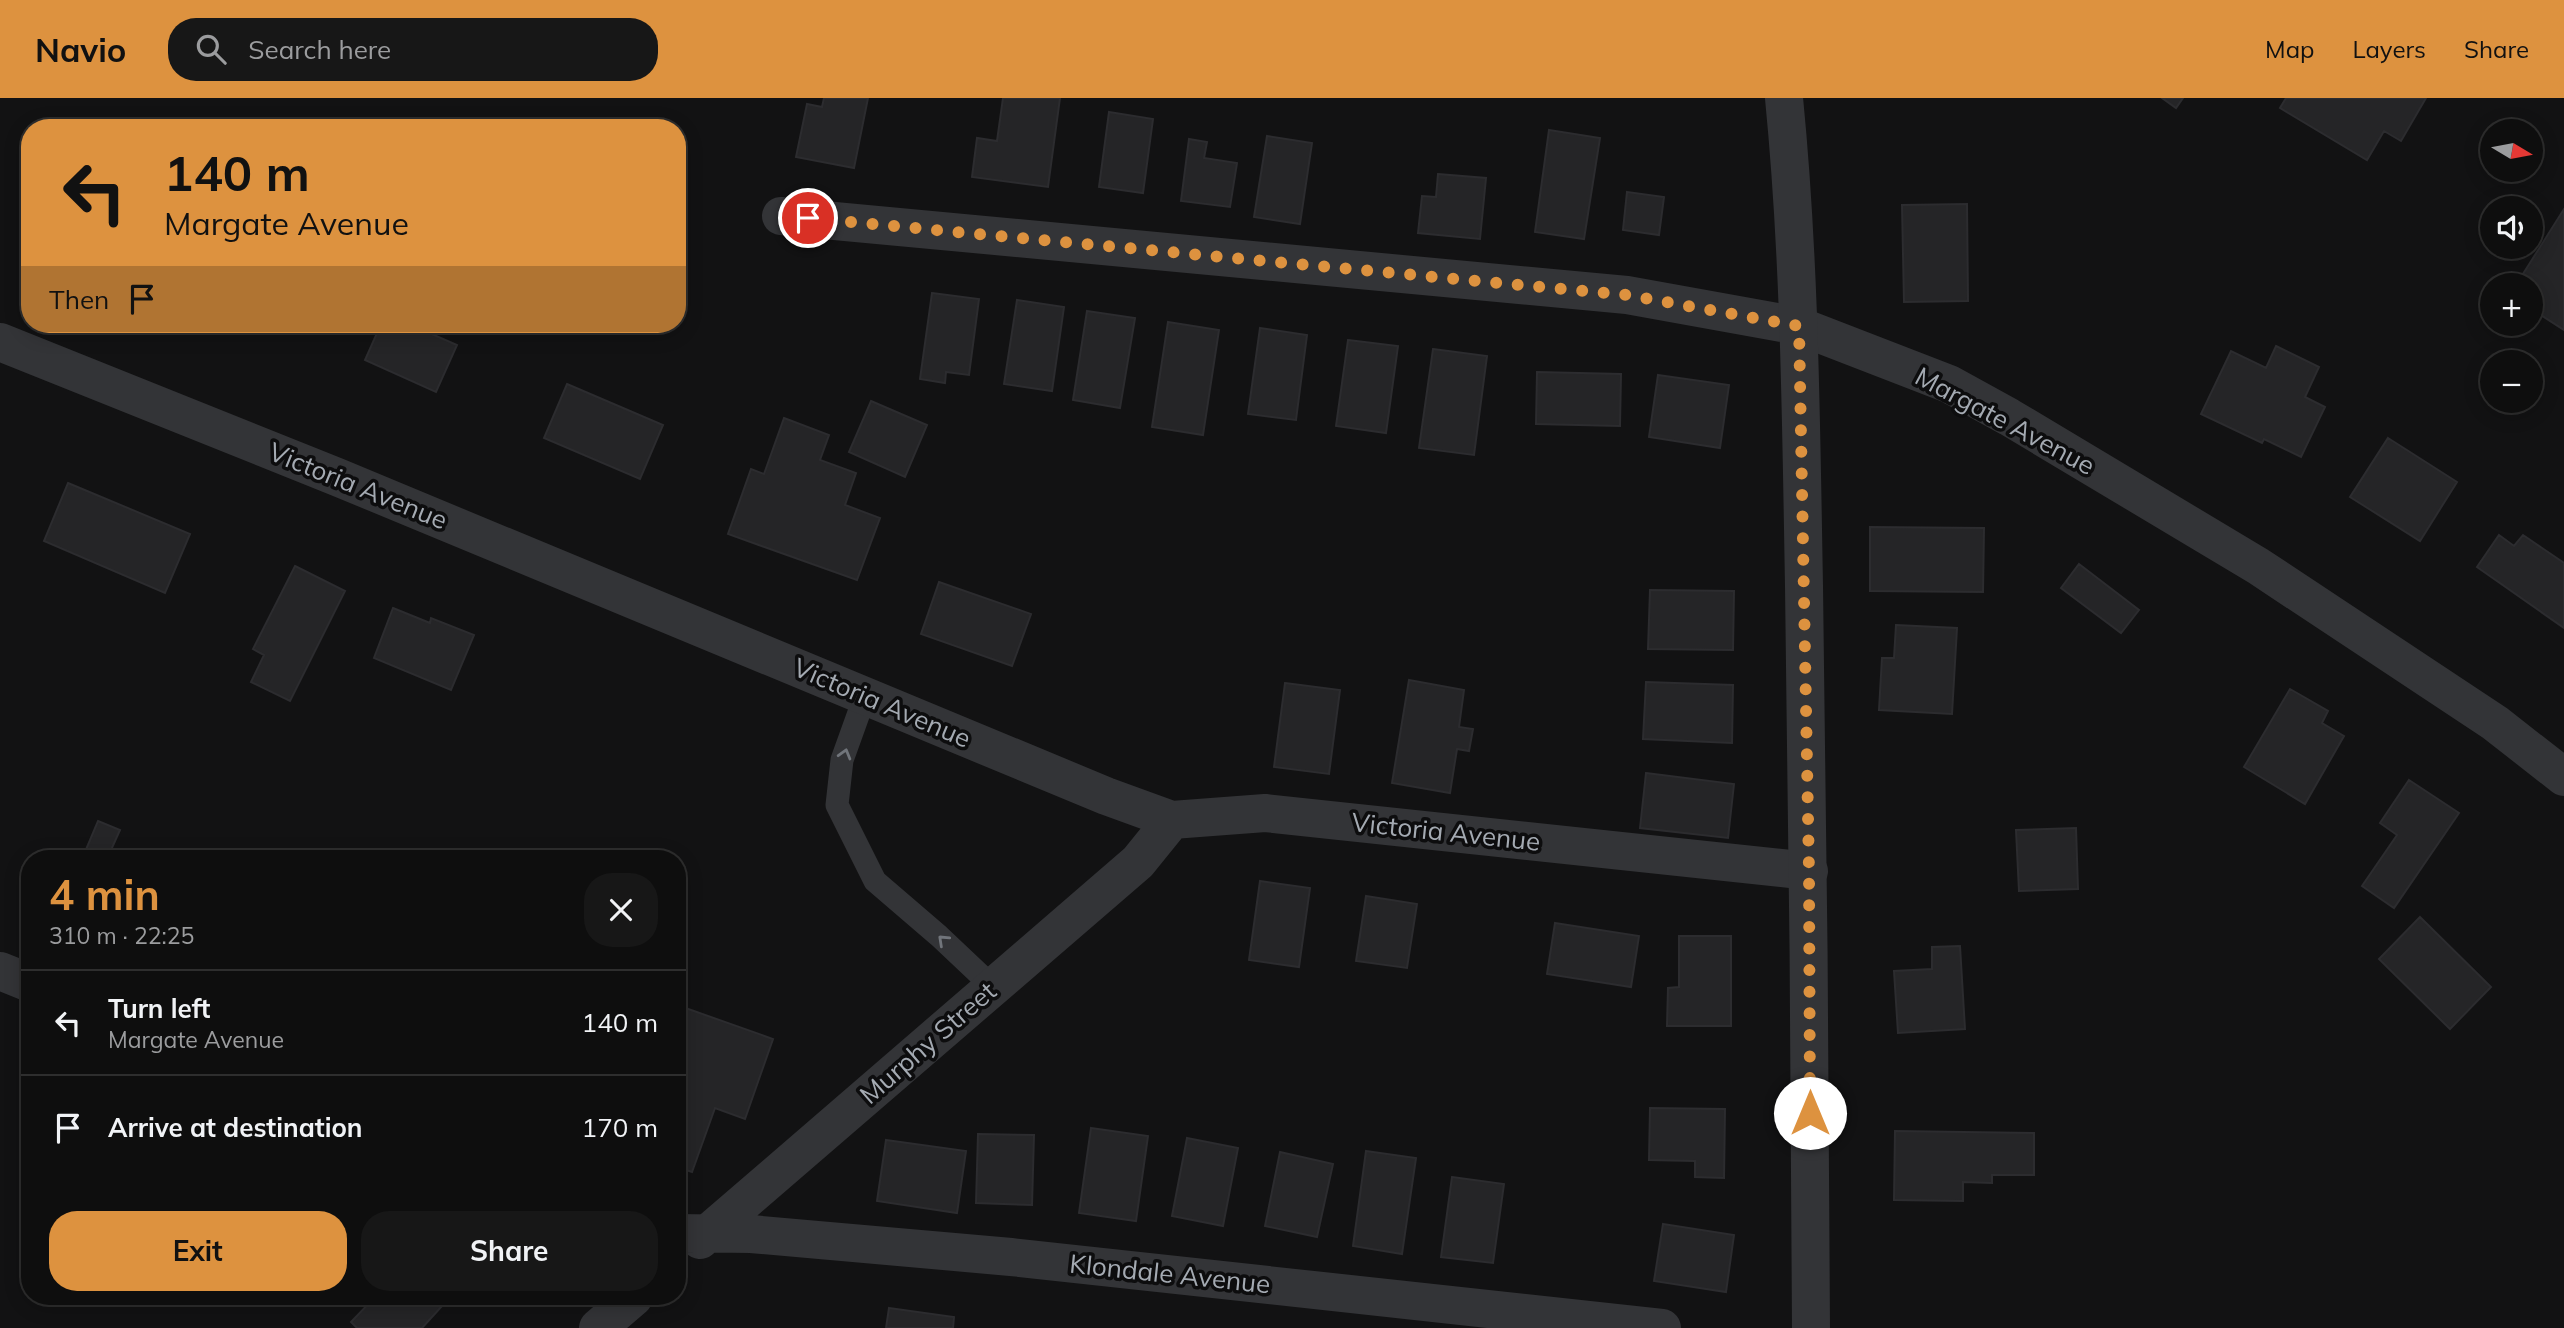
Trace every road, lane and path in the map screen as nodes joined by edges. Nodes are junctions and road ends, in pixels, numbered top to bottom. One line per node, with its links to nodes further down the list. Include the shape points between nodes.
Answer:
1 (1784, 98): 3 (street, via 1794,195)
2 (781, 216): 3 (street, Margate Avenue, via 1627,295)
3 (1799, 326): 6 (street, Margate Avenue, via 1949,384 2009,417 2269,574 2495,723); 8 (street)
4 (0, 342): 5 (street, Victoria Avenue)
5 (864, 696): 7 (street, Victoria Avenue); 11 (lane, one-way to 5, via 875,881 837,805 842,760)
6 (2564, 777)
7 (1172, 820): 8 (street, Victoria Avenue, via 1265,813); 11 (street, Murphy Street, via 1138,862)
8 (1809, 871): 16 (street)
9 (0, 971): 10 (street)
10 (21, 979)
11 (993, 987): 12 (street, Murphy Street)
12 (692, 1234): 15 (street, Klondale Avenue, via 751,1234 1011,1257)
13 (625, 1305): 14 (street)
14 (598, 1328)
15 (1662, 1328)
16 (1811, 1328)

